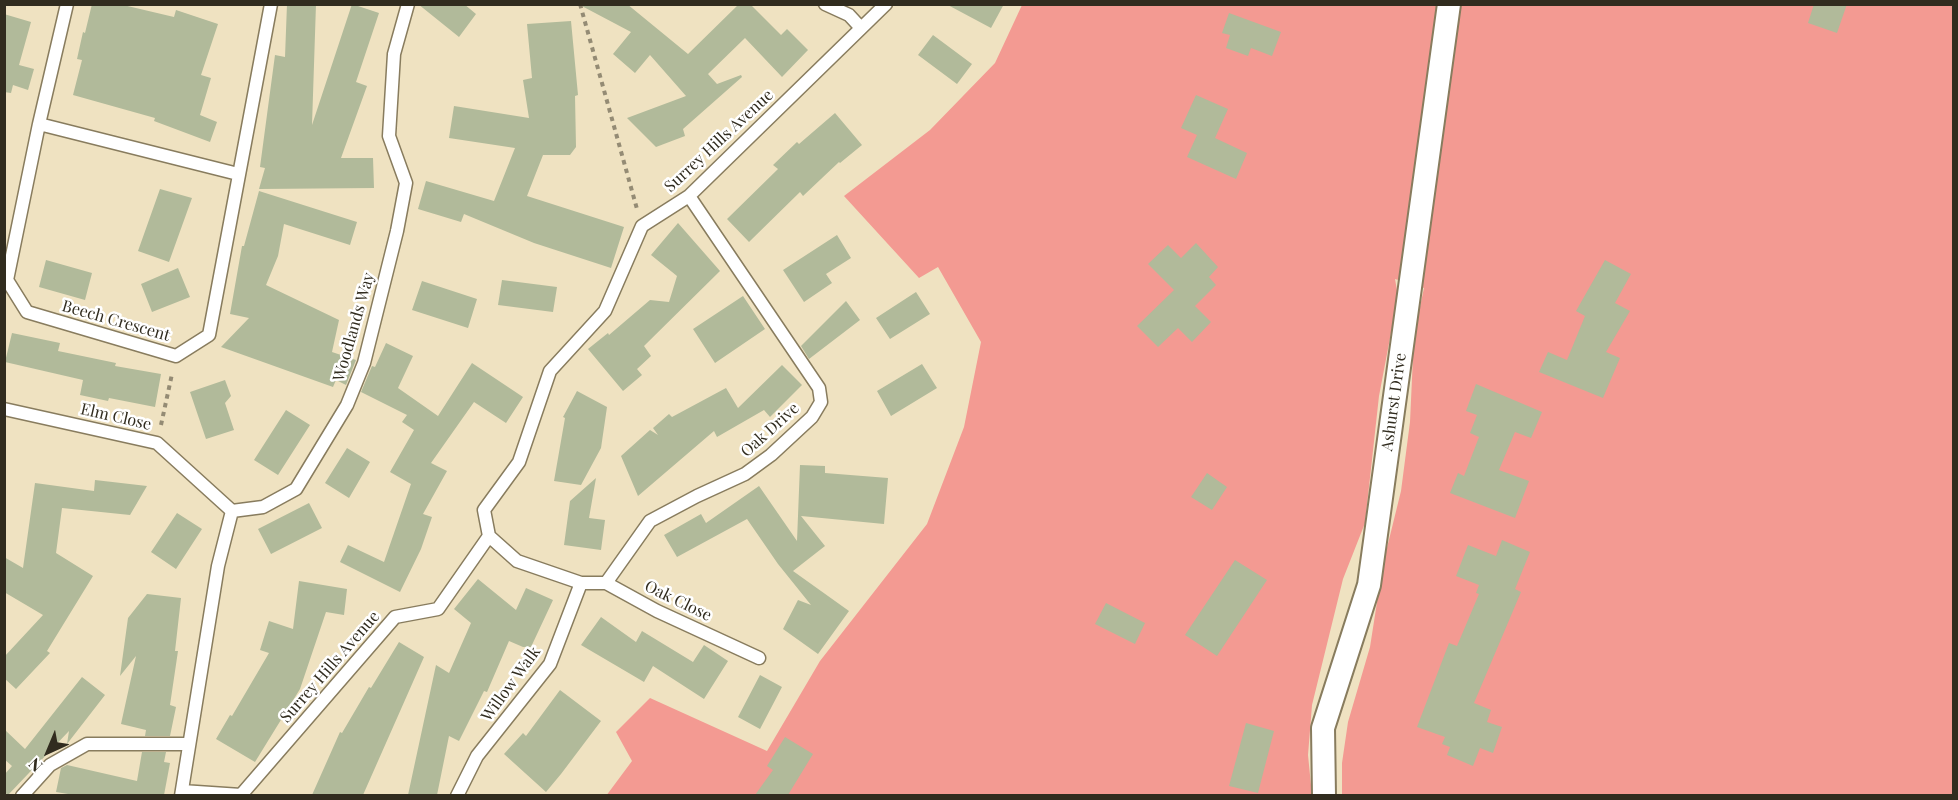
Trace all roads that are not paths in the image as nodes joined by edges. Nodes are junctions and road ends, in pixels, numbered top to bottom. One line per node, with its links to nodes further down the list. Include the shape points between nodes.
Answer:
1 (67, 4): 8 (lane, Beech Crescent)
2 (270, 4): 9 (lane, Beech Crescent)
3 (408, 4): 12 (lane, Woodlands Way, via 394,54 389,136 406,183 364,363 347,405 296,489 263,507)
4 (825, 4): 7 (lane, via 849,15)
5 (886, 4): 7 (lane, Surrey Hills Avenue)
6 (1449, 4): 21 (street, Ashurst Drive, via 1369,585 1323,728)
7 (861, 28): 10 (lane, Surrey Hills Avenue)
8 (39, 124): 9 (lane); 9 (lane, Beech Crescent, via 8,280 27,312 176,356 209,335)
9 (238, 174)
10 (689, 196): 13 (lane, Surrey Hills Avenue, via 642,226 605,311 550,371 519,462 484,510); 15 (lane, Oak Drive, via 819,388 821,402 812,417 745,474 650,521)
11 (4, 409): 12 (lane, Elm Close, via 157,443)
12 (232, 511): 17 (lane, via 218,566)
13 (489, 536): 14 (lane, via 517,561); 18 (lane, Surrey Hills Avenue, via 438,609 395,617 241,795)
14 (581, 583): 15 (lane, Oak Close); 20 (lane, Willow Walk, via 550,664 477,756)
15 (606, 583): 16 (lane, Oak Close)
16 (759, 658)
17 (189, 744): 18 (lane); 19 (lane, via 87,744 50,765)
18 (182, 793)
19 (22, 795)
20 (457, 795)
21 (1324, 795)

